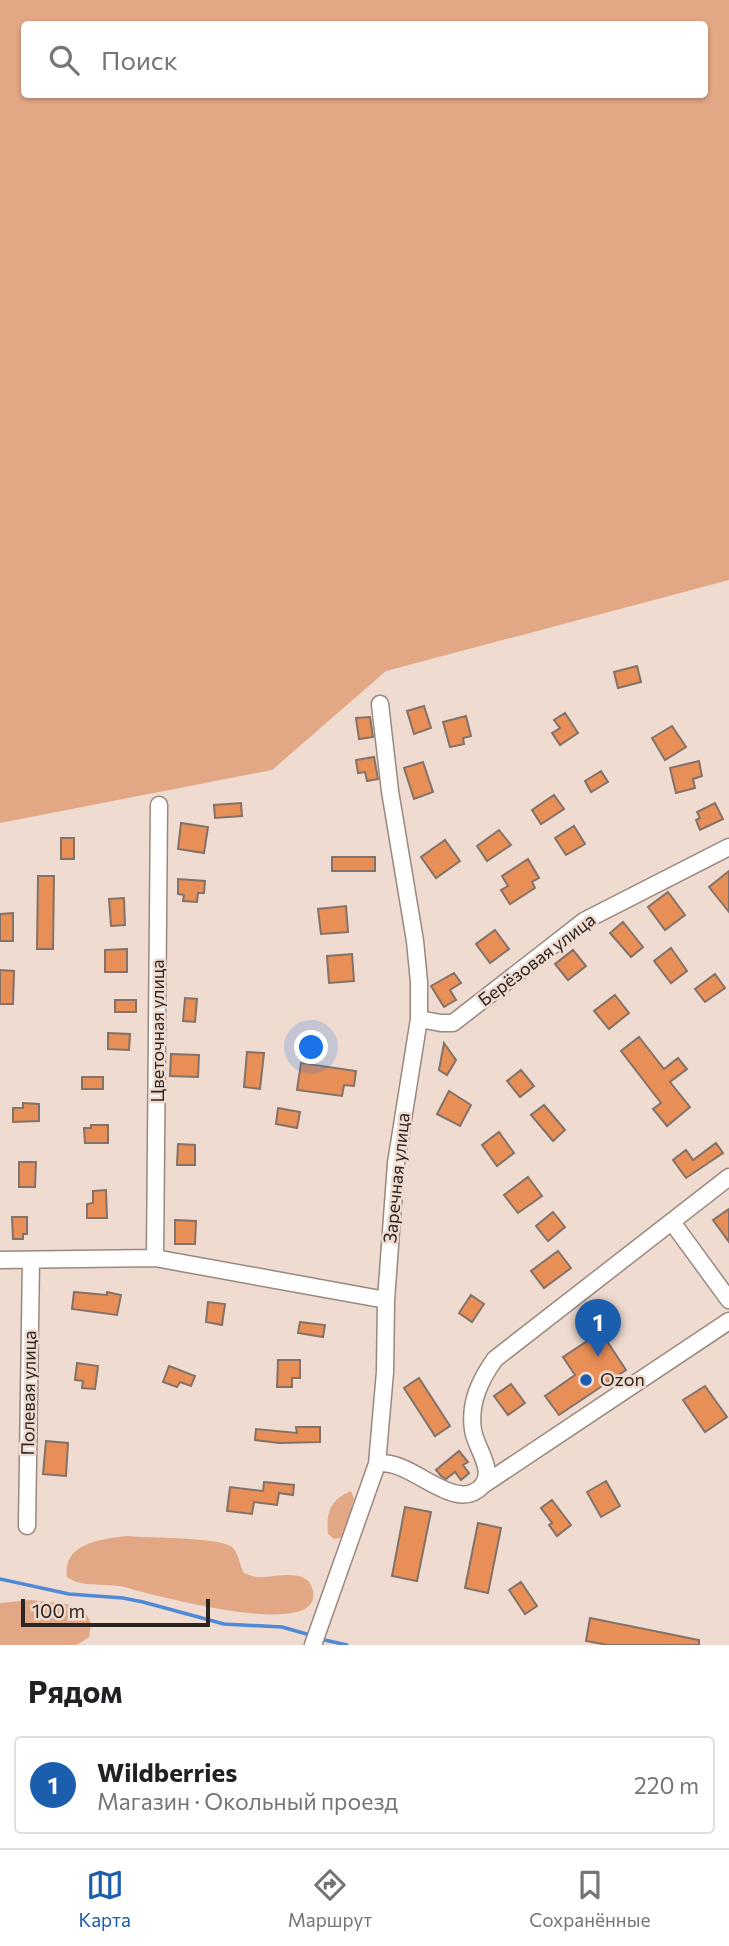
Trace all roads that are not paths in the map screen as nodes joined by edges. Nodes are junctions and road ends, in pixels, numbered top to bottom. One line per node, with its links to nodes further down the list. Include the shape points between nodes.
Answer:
1 (380, 704): 4 (street, Заречная улица, via 415,941)
2 (159, 805): 7 (street, Цветочная улица)
3 (729, 847): 4 (street, Берёзовая улица, via 584,921 453,1023)
4 (419, 1018): 10 (street, Заречная улица, via 396,1163)
5 (729, 1177): 6 (street)
6 (671, 1222): 11 (street); 14 (street, via 495,1359 476,1393 472,1415 473,1432 486,1466)
7 (155, 1258): 9 (street); 10 (street)
8 (0, 1260): 9 (street)
9 (30, 1260): 15 (street, Полевая улица)
10 (386, 1300): 13 (street, Заречная улица)
11 (729, 1300)
12 (729, 1321): 14 (street)
13 (377, 1464): 14 (street, via 396,1465 443,1490 473,1492); 16 (street, Заречная улица)
14 (483, 1485)
15 (27, 1526)
16 (313, 1645)

